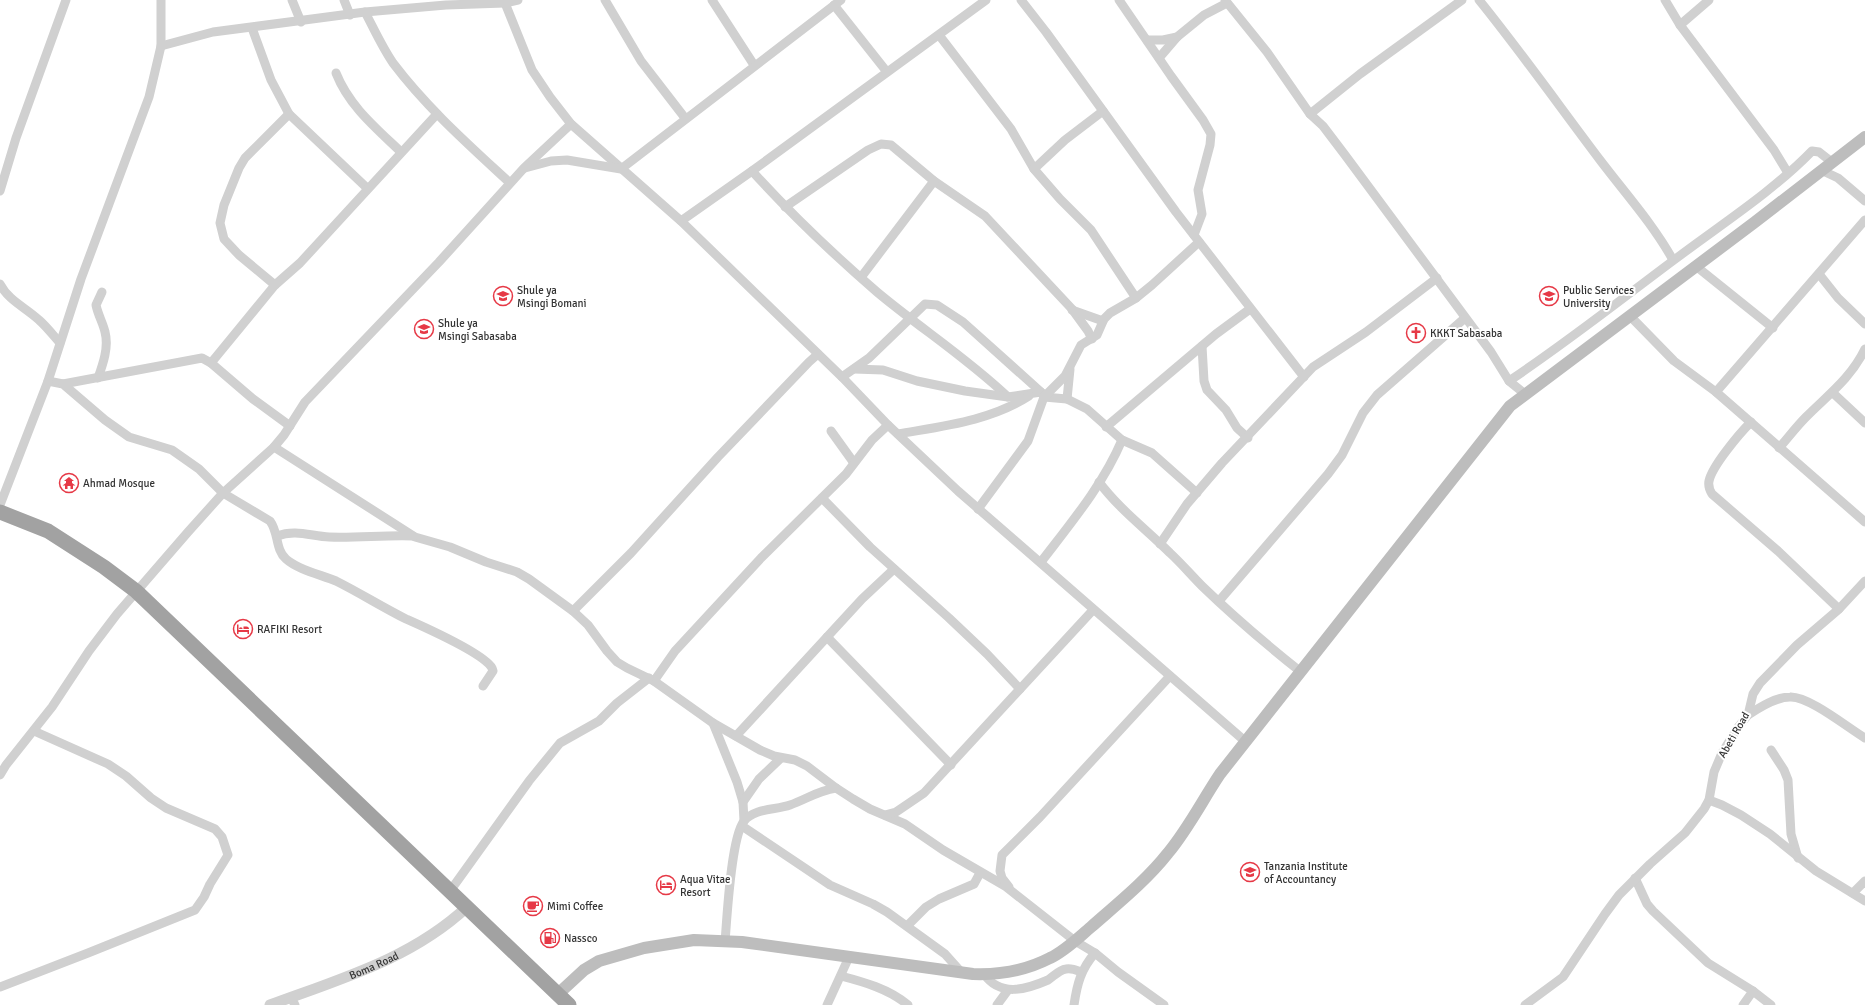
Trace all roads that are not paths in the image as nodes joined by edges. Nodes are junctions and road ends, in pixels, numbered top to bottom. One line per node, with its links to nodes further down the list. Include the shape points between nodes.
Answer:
1 (66, 0): 50 (street, via 16,138)
2 (161, 0): 28 (street)
3 (292, 0): 22 (street)
4 (344, 0): 21 (street)
5 (398, 0): 19 (street)
6 (518, 0): 18 (street)
7 (605, 0): 37 (street, via 641,61)
8 (986, 0): 25 (street)
9 (1021, 0): 33 (street)
10 (1119, 0): 27 (street)
11 (1462, 0): 36 (street)
12 (1479, 0): 56 (street, via 1661,238)
13 (1665, 0): 23 (street)
14 (1709, 0): 23 (street)
15 (715, 2): 30 (street)
16 (838, 2): 30 (street); 31 (street)
17 (1226, 2): 26 (street, via 1204,15); 36 (street, via 1267,52)
18 (505, 3): 19 (street); 38 (street, via 532,70)
19 (401, 9): 20 (street)
20 (365, 12): 21 (street); 35 (street, via 392,61)
21 (350, 15): 22 (street)
22 (301, 22): 24 (street)
23 (1680, 25): 46 (street, via 1774,150)
24 (252, 28): 28 (street, via 213,32); 34 (street, via 271,80)
25 (939, 35): 31 (street); 44 (street, via 1011,129)
26 (1177, 37): 27 (street); 29 (street)
27 (1147, 40): 29 (street)
28 (161, 46): 74 (street, via 139,126 81,279)
29 (1159, 58): 55 (street, via 1211,134 1198,190 1202,214)
30 (754, 65): 37 (street)
31 (887, 72): 45 (street)
32 (336, 73): 40 (street, via 352,103)
33 (1103, 111): 44 (street, via 1065,140); 55 (street)
34 (289, 114): 49 (street); 62 (street, via 245,158 224,205 220,223 224,239 238,255)
35 (437, 114): 40 (street); 48 (street)
36 (1310, 114): 60 (street, via 1323,126)
37 (685, 118): 43 (street)
38 (571, 124): 42 (street); 43 (street)
39 (1865, 137): 41 (main road)
40 (401, 152): 49 (street)
41 (1828, 167): 46 (street, via 1815,150); 51 (street); 57 (main road)
42 (524, 168): 43 (street, via 567,160); 48 (street)
43 (621, 169): 54 (street)
44 (1034, 169): 64 (street, via 1090,230)
45 (752, 171): 52 (street); 54 (street)
46 (1788, 173): 56 (street)
47 (934, 181): 52 (street, via 891,145 881,144 841,167); 59 (street); 65 (street, via 994,224)
48 (510, 183): 96 (street, via 439,262 305,402)
49 (367, 188): 62 (street, via 300,263)
50 (0, 191)
51 (1865, 201)
52 (784, 207): 59 (street)
53 (1865, 220): 58 (street)
54 (680, 221): 77 (street)
55 (1197, 238): 64 (street, via 1152,286); 66 (street)
56 (1673, 260): 85 (street)
57 (1697, 267): 67 (main road); 72 (street)
58 (1819, 274): 71 (street, via 1838,298); 72 (street)
59 (862, 276): 68 (street)
60 (1437, 278): 69 (street); 82 (street, via 1366,332 1313,367)
61 (0, 284): 74 (street, via 13,301 39,320)
62 (275, 285): 78 (street)
63 (102, 292): 83 (street, via 96,305 106,342)
64 (1136, 298): 70 (street, via 1110,313)
65 (1072, 309): 70 (street); 73 (street)
66 (1250, 309): 75 (street); 82 (street)
67 (1630, 316): 87 (street, via 1674,361); 90 (main road)
68 (910, 318): 80 (street); 89 (street, via 925,304 937,305 962,322); 91 (street, via 951,348)
69 (1465, 318): 85 (street); 120 (street, via 1378,395 1364,413 1342,455 1328,474)
70 (1103, 321): 73 (street, via 1100,330)
71 (1865, 324)
72 (1773, 328): 87 (street)
73 (1092, 339): 79 (street, via 1081,345)
74 (60, 343): 84 (street)
75 (1202, 346): 97 (street); 100 (street, via 1207,390)
76 (1865, 349): 88 (street, via 1853,370)
77 (818, 354): 81 (street); 123 (street)
78 (211, 363): 83 (street, via 202,358 194,358); 96 (street, via 254,400)
79 (1070, 368): 89 (street, via 1065,376); 92 (street)
80 (854, 369): 81 (street); 91 (street, via 883,370 917,381)
81 (842, 377): 95 (street)
82 (1304, 377): 100 (street)
83 (98, 378): 86 (street)
84 (48, 381): 86 (street); 109 (street)
85 (1509, 381): 90 (street)
86 (63, 384): 106 (street, via 118,430 129,437 172,450)
87 (1716, 392): 93 (street)
88 (1833, 393): 94 (street); 103 (street)
89 (1039, 394): 91 (street); 92 (street); 99 (street, via 999,413); 110 (street, via 1028,441)
90 (1525, 394): 125 (main road, via 1502,414)
91 (1008, 398)
92 (1067, 399): 97 (street, via 1094,414)
93 (1751, 422): 103 (street); 121 (street, via 1728,447 1709,480 1708,487 1712,494 1778,551)
94 (1865, 423)
95 (888, 425): 99 (street); 104 (street)
96 (290, 426): 102 (street)
97 (1106, 427): 101 (street)
98 (831, 431): 104 (street)
99 (898, 434): 110 (street)
100 (1248, 438): 107 (street, via 1222,463)
101 (1122, 440): 105 (street); 107 (street, via 1147,450)
102 (274, 447): 106 (street); 114 (street)
103 (1779, 448): 112 (street)
104 (854, 463): 108 (street)
105 (1099, 482): 115 (street); 116 (street)
106 (224, 493): 113 (street, via 270,521); 119 (street)
107 (1197, 494): 115 (street, via 1172,524)
108 (822, 498): 117 (street); 127 (street, via 756,564)
109 (0, 505)
110 (978, 509): 116 (street)
111 (0, 512): 119 (highway, via 48,531 94,559)
112 (1865, 522)
113 (277, 536): 114 (street, via 292,532 329,537); 128 (street, via 280,551 295,565 337,582 480,656 493,671)
114 (415, 537): 123 (street, via 517,572)
115 (1160, 544): 120 (street)
116 (1041, 562): 122 (street)
117 (894, 569): 124 (street); 129 (street, via 982,649)
118 (1865, 581): 121 (street, Abeti Road)
119 (136, 591): 132 (street, via 89,651); 150 (highway)
120 (1218, 601): 125 (street)
121 (1839, 609): 130 (street, Abeti Road, via 1797,645 1760,683 1753,694)
122 (1093, 610): 126 (street); 129 (street)
123 (573, 611): 127 (street, via 617,662)
124 (827, 637): 133 (street); 138 (street)
125 (1301, 672): 135 (main road)
126 (1170, 676): 135 (street); 151 (street, via 1002,855 1001,874)
127 (651, 679): 131 (street); 150 (street, via 617,703 599,721 560,743 529,781)
128 (483, 686)
129 (1020, 689): 138 (street)
130 (1748, 715): 134 (street, via 1775,701 1795,697 1807,701); 141 (street, Abeti Road, via 1722,753 1714,772)
131 (713, 723): 133 (street); 142 (street)
132 (34, 731): 139 (street); 163 (street, via 108,764 161,805 215,829 222,836 228,855 194,910)
133 (736, 736): 137 (street, via 768,754)
134 (1865, 738)
135 (1246, 742): 155 (main road, via 1220,774 1168,854)
136 (1771, 750): 145 (street, via 1788,780 1791,834)
137 (781, 758): 140 (street, via 786,757 807,766); 142 (street, via 759,779)
138 (951, 765): 143 (street, via 924,793 896,812)
139 (0, 775)
140 (836, 788): 143 (street); 144 (street, via 818,792 790,805 752,814)
141 (1709, 800): 145 (street, via 1741,815 1770,834); 147 (street, Abeti Road, via 1685,833)
142 (743, 802): 144 (street)
143 (885, 815): 146 (street, via 905,824)
144 (743, 823): 154 (street, via 830,885 873,904); 156 (street, via 732,862)
145 (1798, 858): 149 (street, via 1816,871)
146 (980, 873): 151 (street, via 1005,886); 154 (street, via 974,884 938,899 926,907)
147 (1635, 878): 165 (street, via 1653,911 1708,963); 168 (street, Abeti Road, via 1605,914 1569,970)
148 (1865, 881): 149 (street)
149 (1859, 891): 152 (street)
150 (450, 892): 153 (highway)
151 (1019, 899): 155 (street)
152 (1865, 901)
153 (467, 907): 166 (highway); 167 (street, Boma Road, via 425,941)
154 (908, 926): 160 (street, via 945,954)
155 (1075, 941): 157 (street); 161 (main road, via 1051,958 1031,966)
156 (725, 942): 158 (main road, via 742,942); 166 (main road, via 694,940 644,948 599,961 584,970)
157 (1095, 953): 159 (street); 175 (street)
158 (849, 957): 160 (main road); 162 (street)
159 (1081, 972): 164 (street, via 1067,969 1025,988); 174 (street)
160 (962, 973): 161 (main road)
161 (984, 974): 164 (street, via 991,984)
162 (841, 976): 171 (street); 172 (street, via 877,987)
163 (0, 987)
164 (1008, 990): 173 (street)
165 (1753, 991): 177 (street); 178 (street)
166 (558, 994): 170 (highway)
167 (293, 1001): 169 (street, Boma Road)
168 (1536, 1002): 176 (street, Abeti Road)
169 (270, 1005)
170 (569, 1005)
171 (827, 1005)
172 (908, 1005)
173 (997, 1005)
174 (1074, 1005)
175 (1164, 1005)
176 (1525, 1005)
177 (1743, 1005)
178 (1771, 1005)

